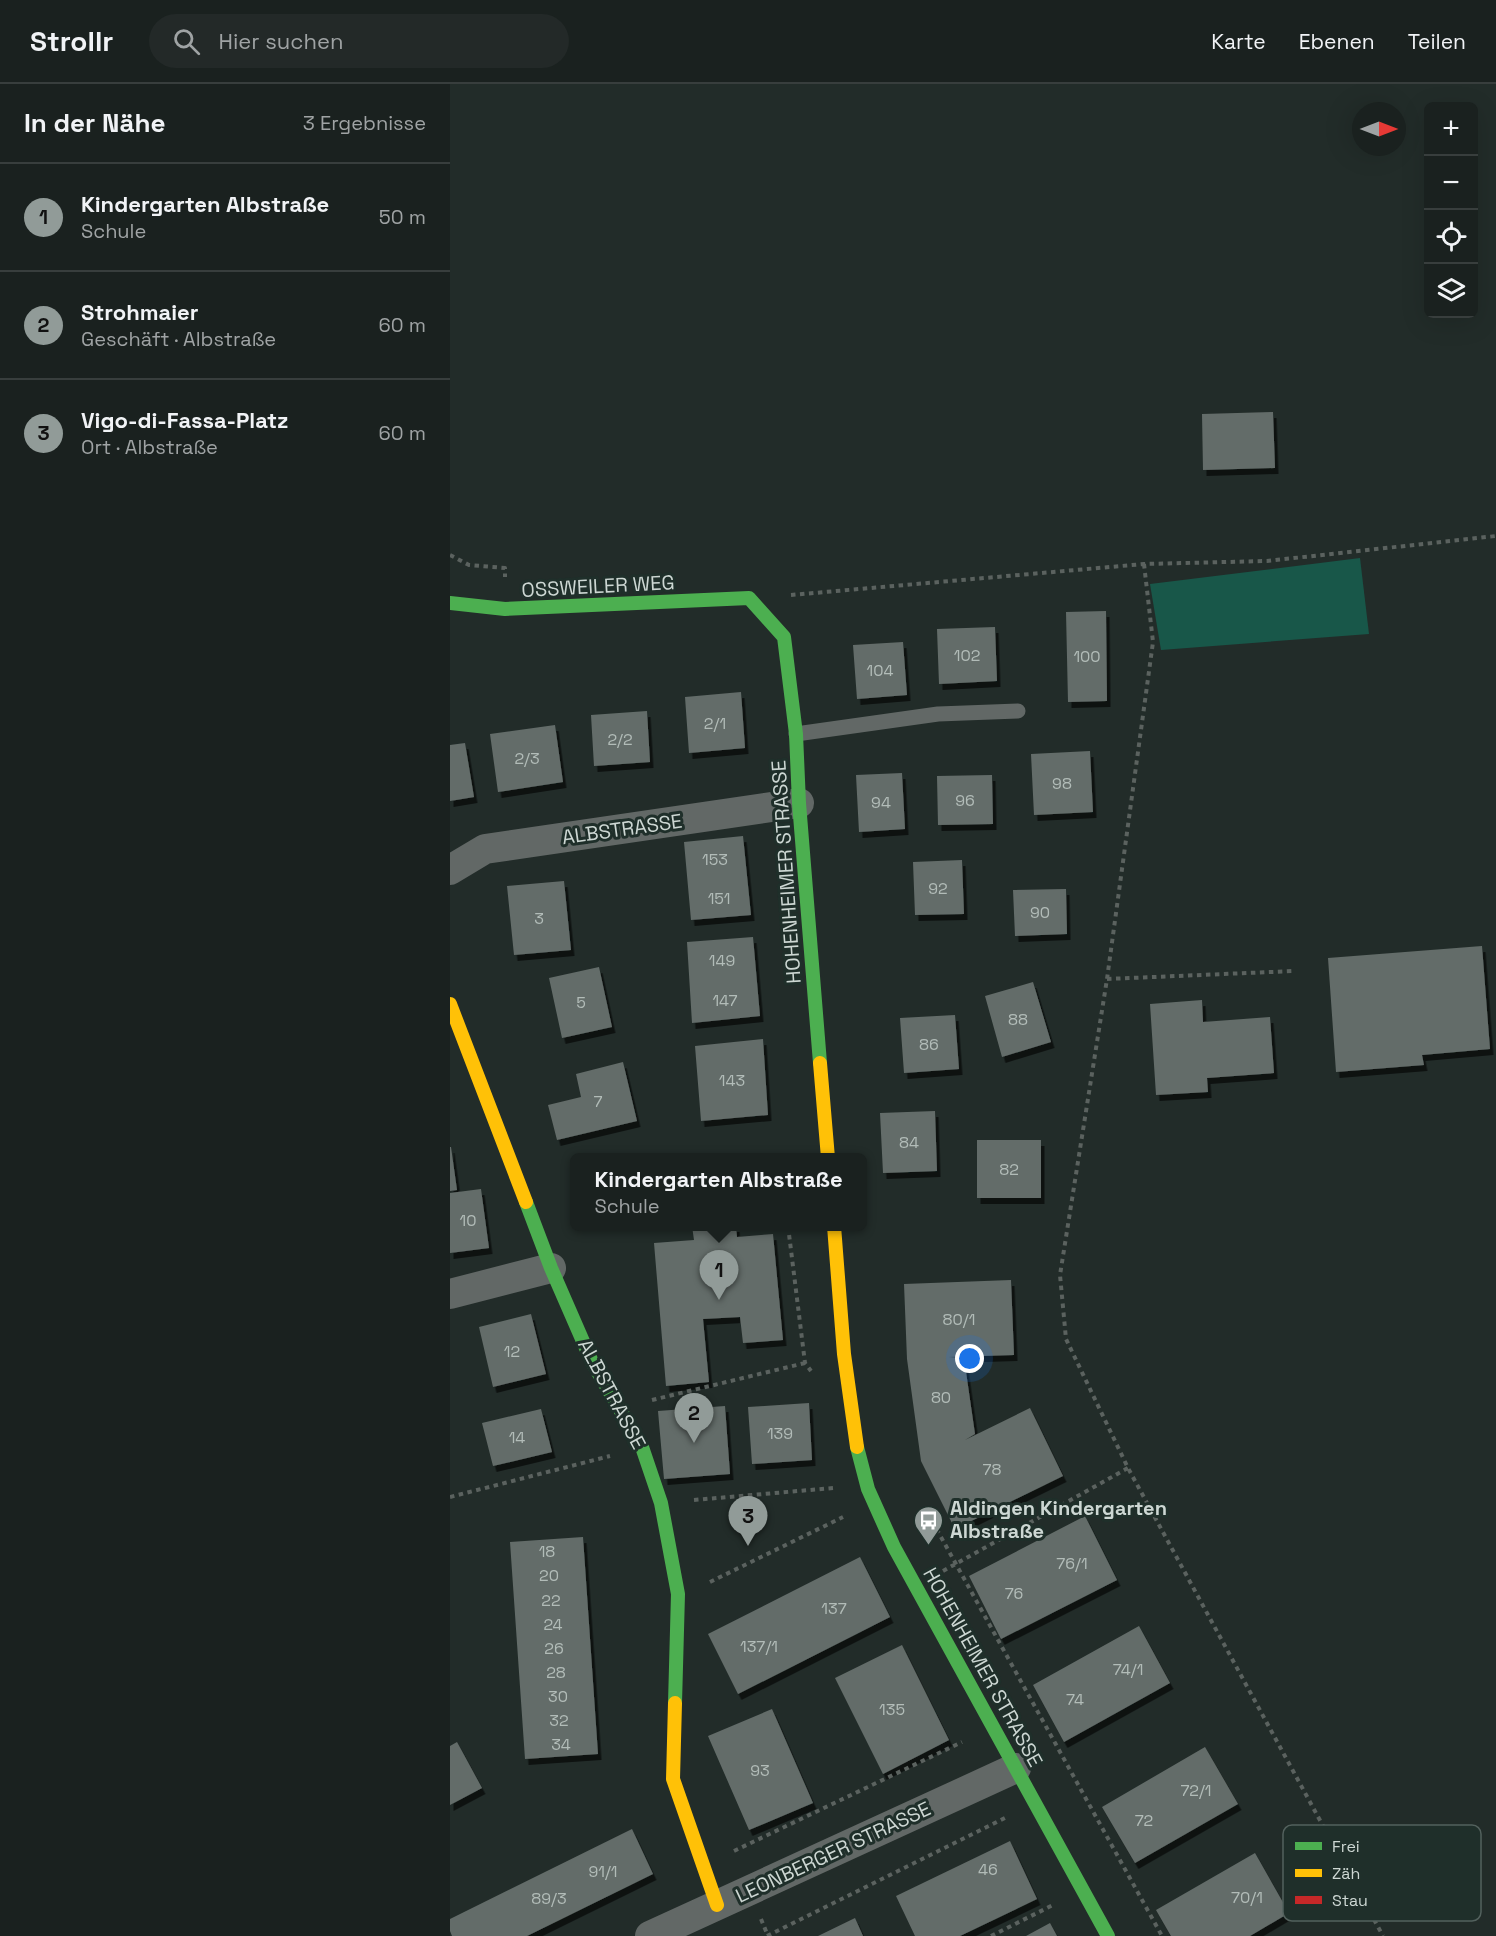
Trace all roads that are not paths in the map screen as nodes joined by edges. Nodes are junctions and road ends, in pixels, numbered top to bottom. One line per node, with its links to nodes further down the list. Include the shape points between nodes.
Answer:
1 (749, 598): 2 (street, OSSWEILER WEG, via 505,609); 4 (street, HOHENHEIMER STRASSE, via 784,637)
2 (450, 603)
3 (1018, 711): 4 (lane, via 938,714)
4 (796, 734): 5 (street, HOHENHEIMER STRASSE)
5 (799, 803): 6 (street, ALBSTRASSE, via 485,849); 8 (street, HOHENHEIMER STRASSE)
6 (450, 870)
7 (450, 1004): 10 (street, ALBSTRASSE)
8 (828, 1153)
9 (834, 1231): 12 (street, HOHENHEIMER STRASSE, via 847,1378 866,1482 894,1547)
10 (551, 1268): 11 (street); 13 (street, ALBSTRASSE, via 592,1362 642,1447 661,1503 678,1594 673,1779)
11 (450, 1294)
12 (1016, 1768): 13 (street, LEONBERGER STRASSE); 15 (street, HOHENHEIMER STRASSE)
13 (717, 1905): 14 (street, LEONBERGER STRASSE)
14 (650, 1936)
15 (1108, 1936)

